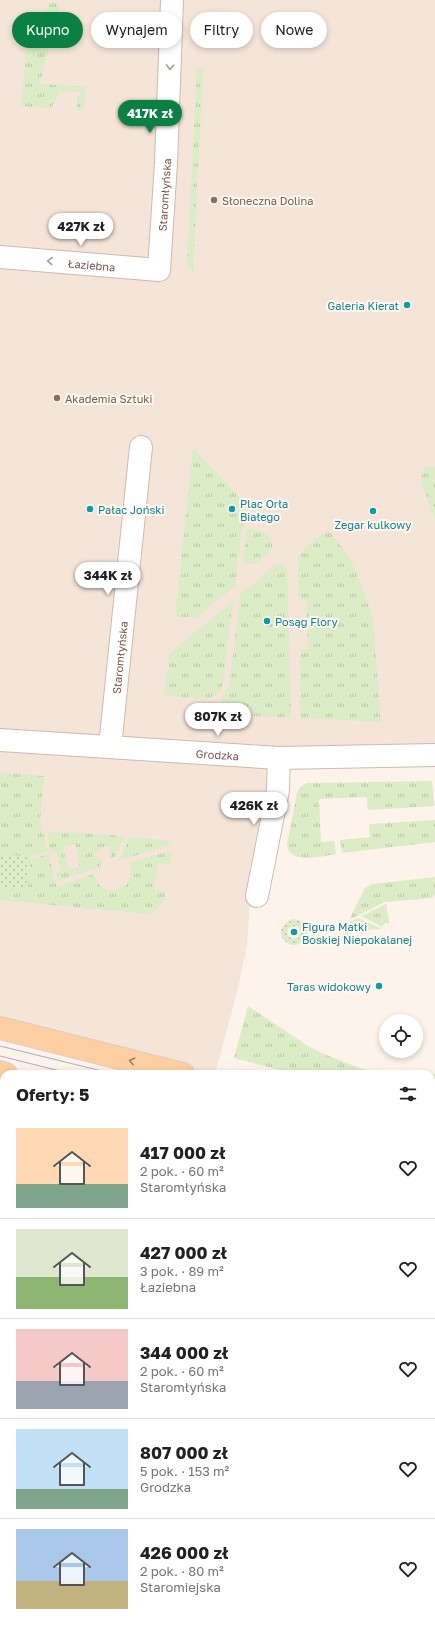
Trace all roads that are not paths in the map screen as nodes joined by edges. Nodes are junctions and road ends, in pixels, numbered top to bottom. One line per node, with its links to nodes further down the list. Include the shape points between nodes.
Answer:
1 (172, 0): 3 (street, Staromłyńska, one-way to 3)
2 (0, 257): 3 (street, Łaziebna, one-way to 2)
3 (159, 270)
4 (141, 448): 6 (street, Staromłyńska)
5 (0, 740): 6 (street, Grodzka)
6 (110, 747): 8 (street, Grodzka)
7 (435, 755): 8 (street, Grodzka)
8 (279, 758): 9 (street, via 278,790)
9 (257, 896)
10 (0, 1028): 11 (main road, one-way to 10)
11 (167, 1070)

